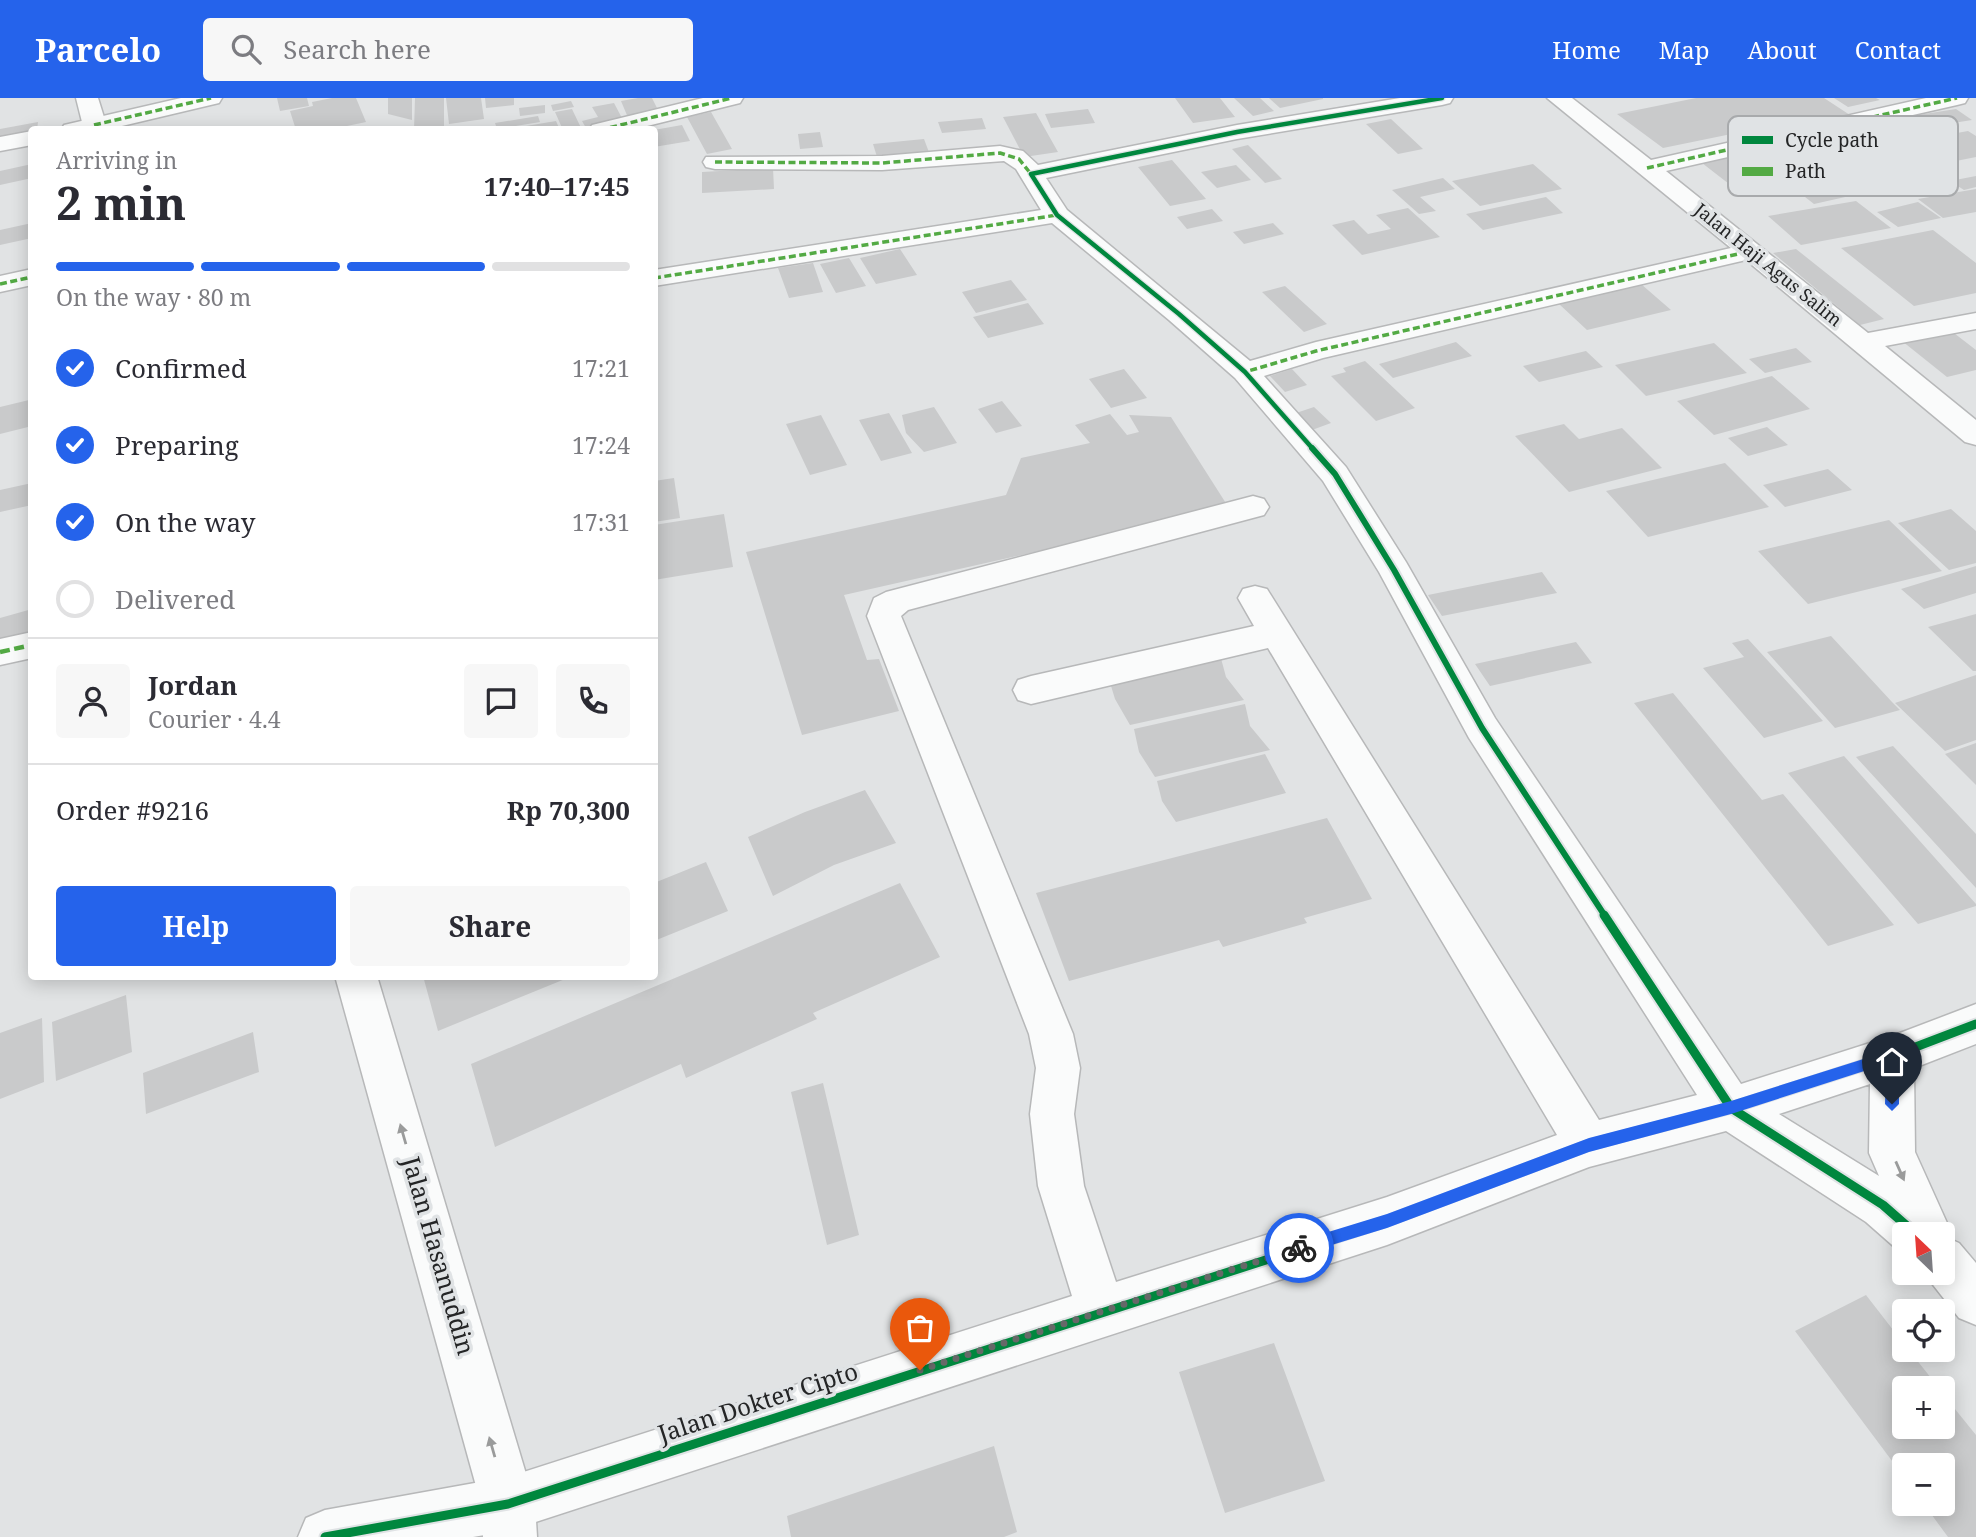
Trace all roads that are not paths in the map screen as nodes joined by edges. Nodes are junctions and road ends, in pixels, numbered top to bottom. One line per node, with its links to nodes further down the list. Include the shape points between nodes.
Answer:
1 (87, 98): 8 (street)
2 (211, 98): 9 (street)
3 (732, 98): 10 (street)
4 (1441, 98): 16 (street, via 1237,132)
5 (1558, 98): 15 (street, Jalan Haji Agus Salim)
6 (1956, 98): 7 (street)
7 (1877, 116)
8 (87, 126)
9 (95, 126)
10 (616, 126)
11 (28, 139): 12 (street)
12 (0, 144)
13 (1728, 150): 15 (street)
14 (715, 162): 16 (street, via 882,163 1000,153 1018,158)
15 (1647, 168): 18 (street, Jalan Haji Agus Salim)
16 (1031, 174): 17 (street)
17 (1057, 215): 19 (street); 24 (street)
18 (1751, 251): 23 (street, Jalan Haji Agus Salim); 24 (street, via 1316,351)
19 (658, 277)
20 (28, 278): 21 (street)
21 (0, 284)
22 (1976, 321): 23 (street)
23 (1863, 342): 25 (street, Jalan Haji Agus Salim)
24 (1245, 372): 35 (street, via 1335,474 1482,728)
25 (1976, 435)
26 (1253, 507): 41 (street, via 898,601 886,607 884,617 1051,1034 1058,1068 1052,1114 1061,1186)
27 (1255, 598): 28 (street)
28 (1277, 633): 31 (street); 36 (street)
29 (28, 646): 30 (street)
30 (0, 652)
31 (1031, 690)
32 (357, 980): 42 (street, Jalan Hasanuddin, one-way to 32)
33 (1976, 1024): 34 (street, Jalan Dokter Cipto)
34 (1892, 1056): 35 (street, Jalan Dokter Cipto); 38 (street, one-way to 38, via 1892,1153)
35 (1731, 1108): 36 (street, Jalan Dokter Cipto); 37 (street)
36 (1589, 1145): 41 (street, Jalan Dokter Cipto, via 1387,1221)
37 (1902, 1222)
38 (1923, 1222)
39 (1955, 1276): 40 (street)
40 (1976, 1301)
41 (1101, 1311): 42 (street, Jalan Dokter Cipto)
42 (509, 1520): 43 (street, Jalan Dokter Cipto)
43 (325, 1537)

